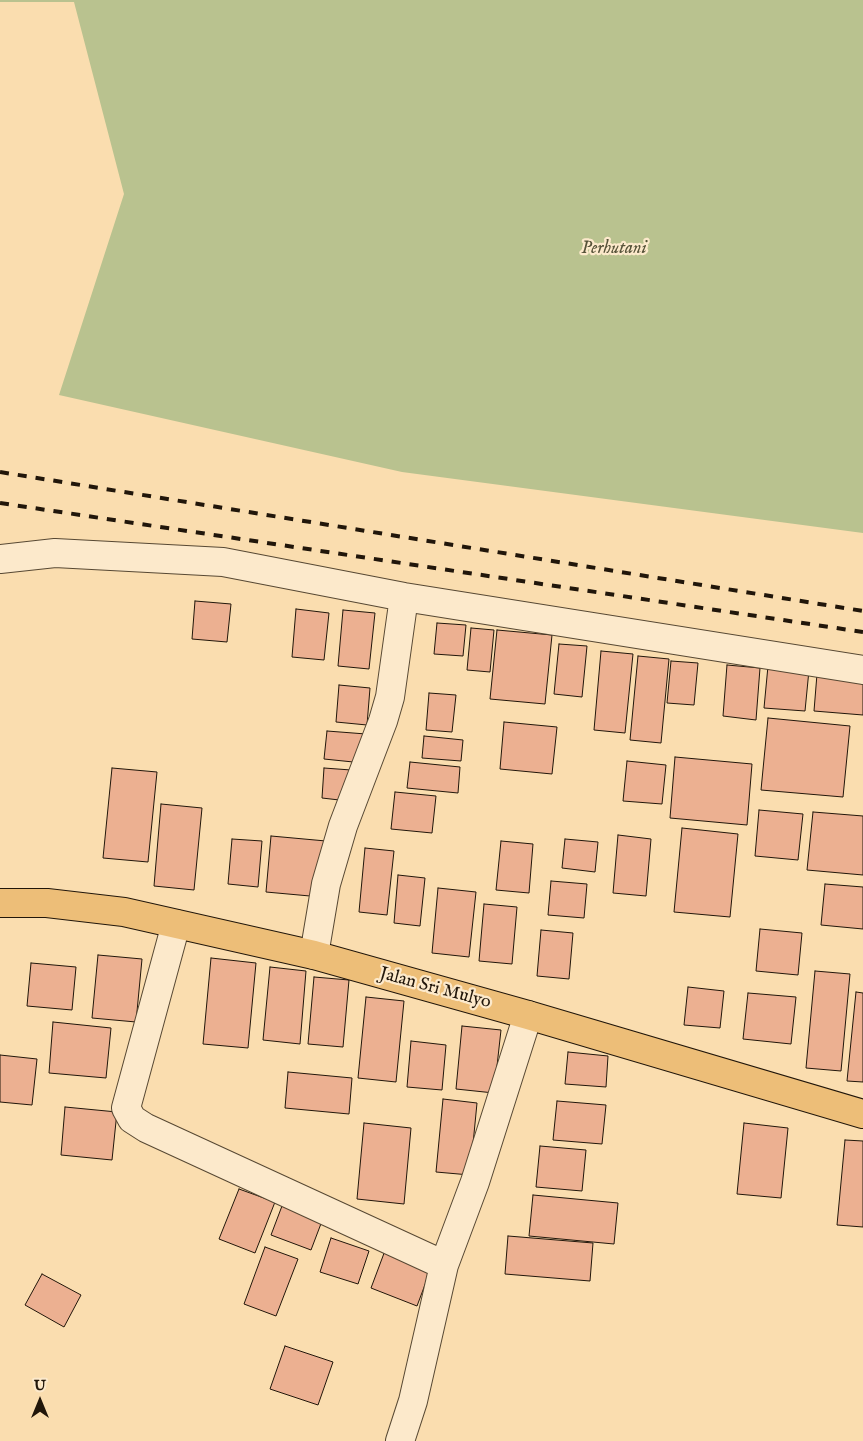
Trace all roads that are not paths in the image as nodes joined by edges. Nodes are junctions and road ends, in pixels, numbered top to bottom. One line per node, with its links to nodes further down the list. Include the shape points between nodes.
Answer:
1 (0, 559): 2 (street, via 55,553 223,562)
2 (404, 597): 3 (street); 6 (street, via 384,721 343,826 326,884)
3 (863, 670)
4 (0, 903): 5 (main road, Jalan Sri Mulyo, via 47,903 124,912)
5 (176, 924): 6 (main road, Jalan Sri Mulyo); 9 (street, via 126,1108 132,1120)
6 (314, 955): 7 (main road, Jalan Sri Mulyo)
7 (528, 1015): 8 (main road, Jalan Sri Mulyo); 9 (street, via 475,1182)
8 (863, 1114)
9 (444, 1265): 10 (street, via 413,1401)
10 (400, 1441)

